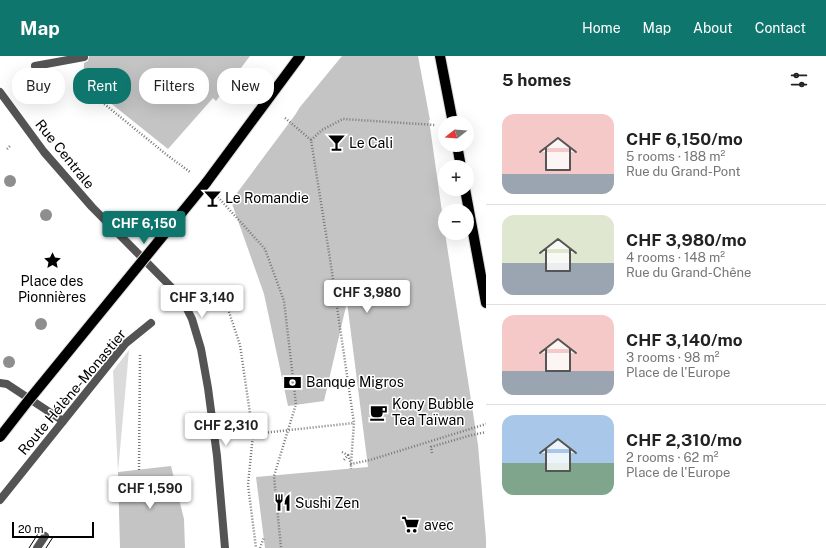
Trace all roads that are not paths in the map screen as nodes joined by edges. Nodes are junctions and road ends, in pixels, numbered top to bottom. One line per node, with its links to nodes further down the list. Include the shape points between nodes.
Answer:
1 (300, 56): 12 (main road, bridge, via 206,183)
2 (440, 56): 6 (main road)
3 (84, 57): 4 (street)
4 (34, 66)
5 (0, 92): 16 (street, Rue Centrale, via 44,152 92,207 181,296 192,319 201,349 208,388)
6 (452, 116)
7 (466, 196): 8 (main road)
8 (486, 302)
9 (151, 323): 11 (street, Route Hélène-Monastier, via 125,344)
10 (4, 383): 11 (street)
11 (63, 421): 13 (street, Route Hélène-Monastier)
12 (0, 437)
13 (0, 500)
14 (45, 536): 15 (street)
15 (37, 548)
16 (225, 548)

